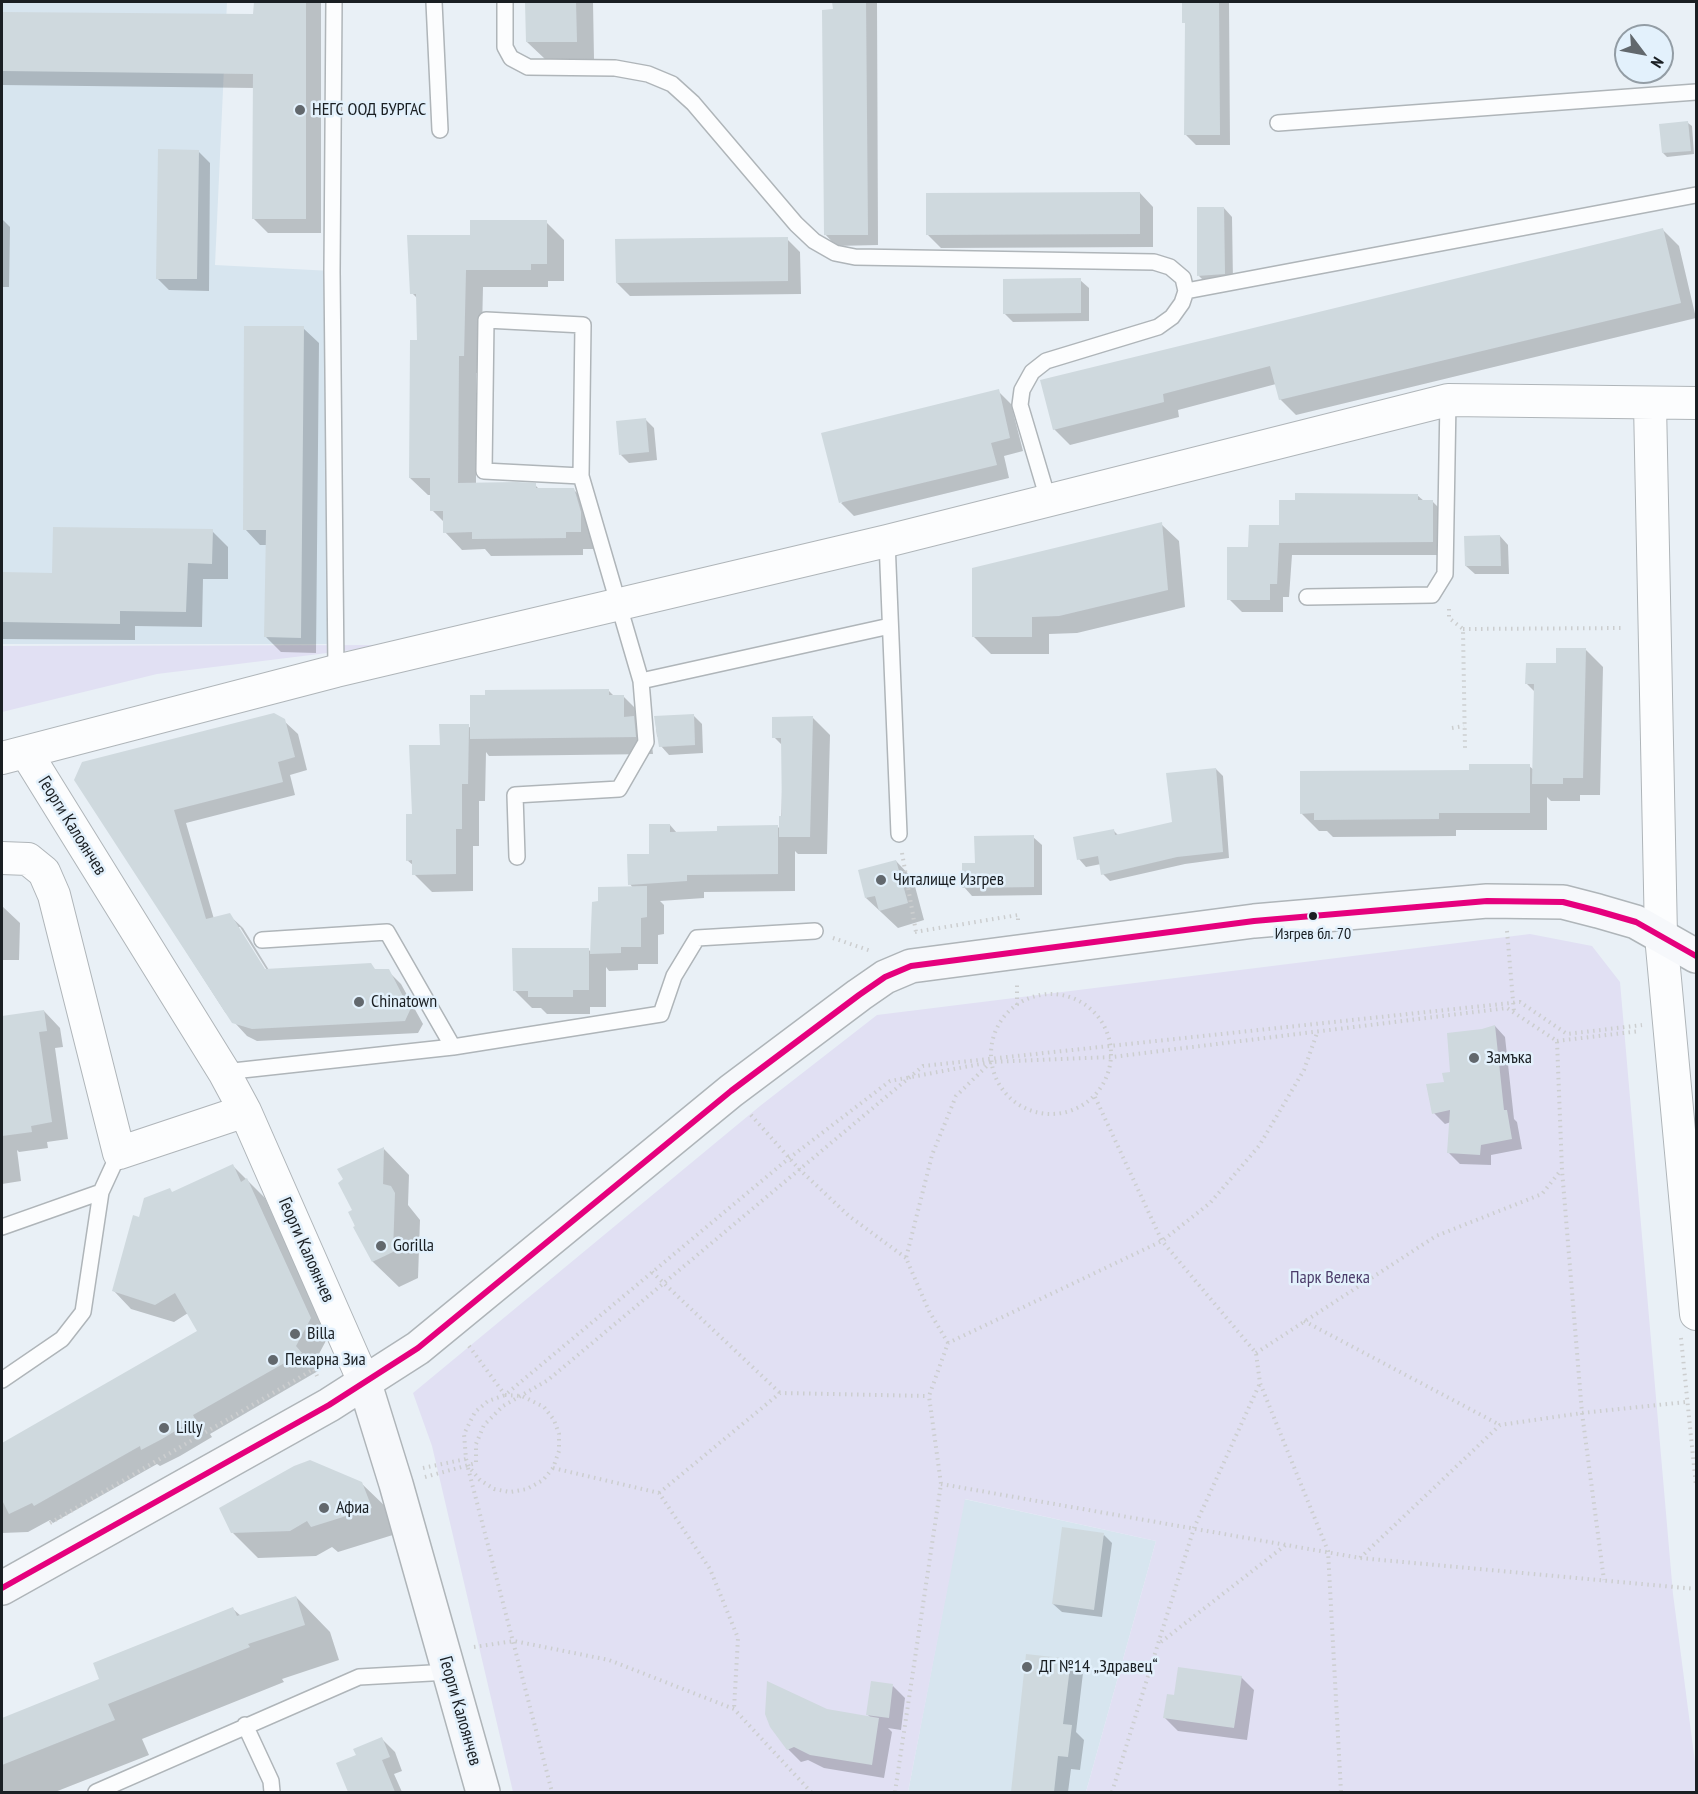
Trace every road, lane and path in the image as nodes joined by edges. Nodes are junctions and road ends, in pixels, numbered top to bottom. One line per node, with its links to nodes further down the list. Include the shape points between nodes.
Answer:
1 (334, 2): 21 (lane)
2 (434, 2): 6 (lane)
3 (505, 2): 8 (lane, via 504,47 512,58 528,66 615,68 648,74 672,84 693,103 796,224 814,242 835,253 855,257 1154,262 1170,267 1183,278)
4 (1696, 93): 5 (lane)
5 (1278, 123)
6 (440, 130)
7 (1696, 195): 8 (lane)
8 (1186, 291): 13 (lane, via 1172,317 1158,327 1046,361 1032,372 1022,390 1020,405)
9 (1448, 400): 11 (street); 13 (street); 15 (lane)
10 (1696, 403): 11 (street)
11 (1650, 404): 19 (street)
12 (581, 476): 12 (lane, via 484,471 486,320 583,325); 17 (lane)
13 (1048, 499): 14 (street)
14 (887, 540): 17 (street); 18 (lane)
15 (1445, 574): 16 (lane, via 1432,595); 20 (path, via 1449,618)
16 (1307, 597)
17 (619, 604): 21 (street); 22 (lane)
18 (890, 626): 22 (lane); 27 (lane)
19 (1653, 628): 20 (path); 33 (street)
20 (1463, 629): 23 (path)
21 (336, 671): 26 (street)
22 (641, 681): 28 (lane, via 646,741 619,789 515,795)
23 (1464, 726): 24 (path); 25 (path)
24 (1452, 728)
25 (1465, 749)
26 (14, 756): 46 (street, Георги Калоянчев)
27 (899, 834): 32 (path)
28 (517, 857)
29 (2, 858): 51 (street, via 28,859 44,872 54,895)
30 (1487, 901): 33 (street, via 1563,902 1636,922); 37 (path, via 1490,928 1507,927); 48 (street, via 1254,921 921,963 876,982)
31 (815, 931): 35 (path); 43 (lane, via 697,938 674,976 661,1014)
32 (916, 932)
33 (1661, 936): 36 (street); 39 (street)
34 (262, 940): 43 (lane, via 387,932)
35 (874, 953)
36 (1696, 956)
37 (1513, 1002): 38 (path); 39 (path, via 1520,1002 1567,1034); 42 (path)
38 (1514, 1012): 40 (path, via 1507,1008); 41 (path)
39 (1669, 1025): 41 (path); 61 (street)
40 (1317, 1033): 44 (path); 57 (path, via 1304,1070 1259,1146 1210,1203)
41 (1557, 1041): 54 (path)
42 (1111, 1044): 44 (path); 45 (path); 45 (path, via 1102,1021 1087,1005 1064,995 1043,994 1017,1005 1002,1020 992,1041)
43 (453, 1047): 46 (lane)
44 (1112, 1057): 45 (path); 49 (path, via 1107,1077)
45 (991, 1060): 47 (path); 47 (path, via 923,1066); 49 (path, via 999,1085 1012,1101 1035,1113 1070,1112); 58 (path, via 956,1096 932,1155)
46 (225, 1072): 50 (street, Георги Калоянчев)
47 (909, 1078): 52 (path, via 890,1081); 53 (path)
48 (731, 1091): 52 (path); 64 (street)
49 (1095, 1097): 57 (path)
50 (245, 1111): 51 (street); 69 (street, Георги Калоянчев)
51 (119, 1153): 55 (lane)
52 (788, 1159): 53 (path); 59 (path)
53 (799, 1169): 58 (path, via 849,1216); 60 (path)
54 (1562, 1170): 63 (path, via 1542,1194 1436,1236); 76 (path)
55 (101, 1192): 56 (lane); 67 (lane, via 83,1312 62,1339)
56 (2, 1227)
57 (1162, 1241): 65 (path); 66 (path)
58 (906, 1258): 65 (path)
59 (652, 1272): 60 (path); 71 (path)
60 (662, 1283): 70 (path); 72 (path, via 548,1380)
61 (1695, 1284): 62 (street)
62 (1696, 1314)
63 (1304, 1321): 66 (path); 77 (path)
64 (450, 1322): 69 (street); 71 (path)
65 (948, 1343): 73 (path)
66 (1256, 1353): 68 (path)
67 (2, 1380)
68 (1260, 1383): 85 (path); 87 (path)
69 (365, 1384): 75 (street); 81 (street, Георги Калоянчев)
70 (780, 1393): 73 (path); 83 (path)
71 (505, 1395): 72 (path); 78 (path, via 488,1401 475,1412 464,1434)
72 (520, 1396): 79 (path, via 484,1425 476,1444 476,1463); 80 (path, via 544,1407 554,1420 559,1451)
73 (929, 1396): 82 (path)
74 (1686, 1402): 76 (path)
75 (330, 1405): 84 (path, via 314,1369); 90 (street)
76 (1582, 1413): 77 (path); 89 (path)
77 (1500, 1425): 88 (path)
78 (466, 1459): 79 (path); 81 (path)
79 (468, 1465): 80 (path, via 494,1489 510,1491 526,1489 543,1480); 81 (path); 92 (path)
80 (553, 1468): 83 (path)
81 (395, 1479): 94 (street, Георги Калоянчев)
82 (941, 1484): 85 (path); 102 (path)
83 (659, 1493): 95 (path, via 710,1569 738,1638)
84 (42, 1528)
85 (1194, 1528): 86 (path); 93 (path)
86 (1287, 1544): 87 (path); 93 (path)
87 (1328, 1551): 88 (path); 104 (path)
88 (1360, 1558): 89 (path)
89 (1604, 1580): 91 (path)
90 (2, 1588)
91 (1696, 1588)
92 (514, 1641): 94 (path); 95 (path, via 609,1660); 100 (path)
93 (1160, 1643): 103 (path)
94 (446, 1661): 96 (lane, via 359,1677); 99 (street, Георги Калоянчев)
95 (734, 1709): 101 (path)
96 (245, 1725): 97 (lane); 98 (lane, via 271,1781)
97 (96, 1792)
98 (272, 1792)
99 (483, 1792)
100 (552, 1792)
101 (811, 1792)
102 (895, 1792)
103 (1113, 1792)
104 (1341, 1792)

